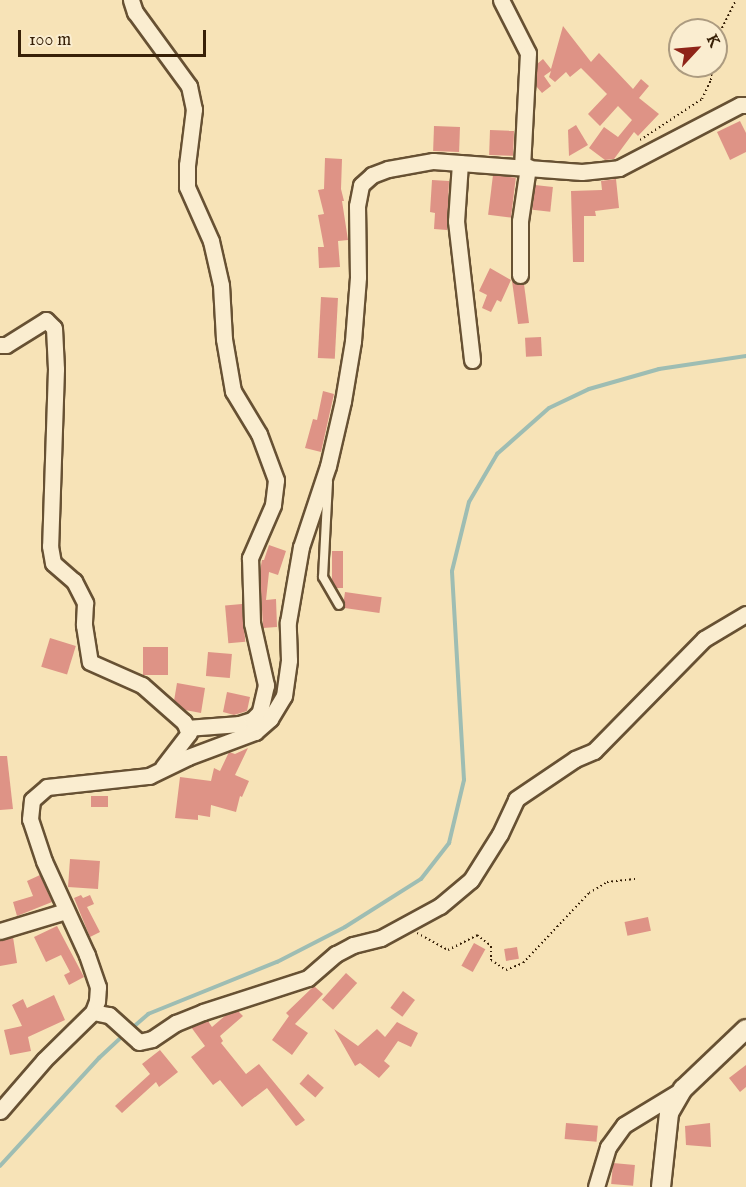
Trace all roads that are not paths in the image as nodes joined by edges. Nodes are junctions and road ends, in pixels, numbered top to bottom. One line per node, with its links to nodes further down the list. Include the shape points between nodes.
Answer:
1 (131, 0): 12 (street, via 135,12 189,86 194,109 187,187 211,241 221,285 224,339 233,390 259,434 276,480 273,505 249,566 252,623 266,685 260,712 240,724)
2 (501, 0): 5 (street, via 528,53)
3 (746, 105): 5 (street, via 619,168 582,172)
4 (459, 163): 5 (street); 8 (street, via 456,221); 9 (street, via 433,161 388,169 361,185 353,341)
5 (525, 166): 6 (street)
6 (520, 275)
7 (0, 345): 12 (street, via 46,321 54,328 50,546 53,563 74,581 85,603 90,662 142,685)
8 (472, 360)
9 (328, 466): 10 (lane, via 323,577); 13 (street, via 301,547 288,622 289,660 284,696 270,719 255,732)
10 (339, 605)
11 (746, 614): 16 (street, via 704,639 594,751 575,759 516,799 500,834 471,880 440,906 407,926 336,954 308,978 202,1012 153,1039 139,1042 110,1015)
12 (187, 728): 13 (street, via 189,733)
13 (160, 771): 14 (street, via 119,781 47,787 32,800 30,819)
14 (66, 911): 15 (street); 16 (street, via 98,987)
15 (0, 931)
16 (93, 1012): 19 (street)
17 (746, 1029): 18 (street)
18 (683, 1089): 20 (street, via 624,1125 608,1148); 21 (street, via 669,1113)
19 (0, 1111)
20 (596, 1187)
21 (661, 1187)

